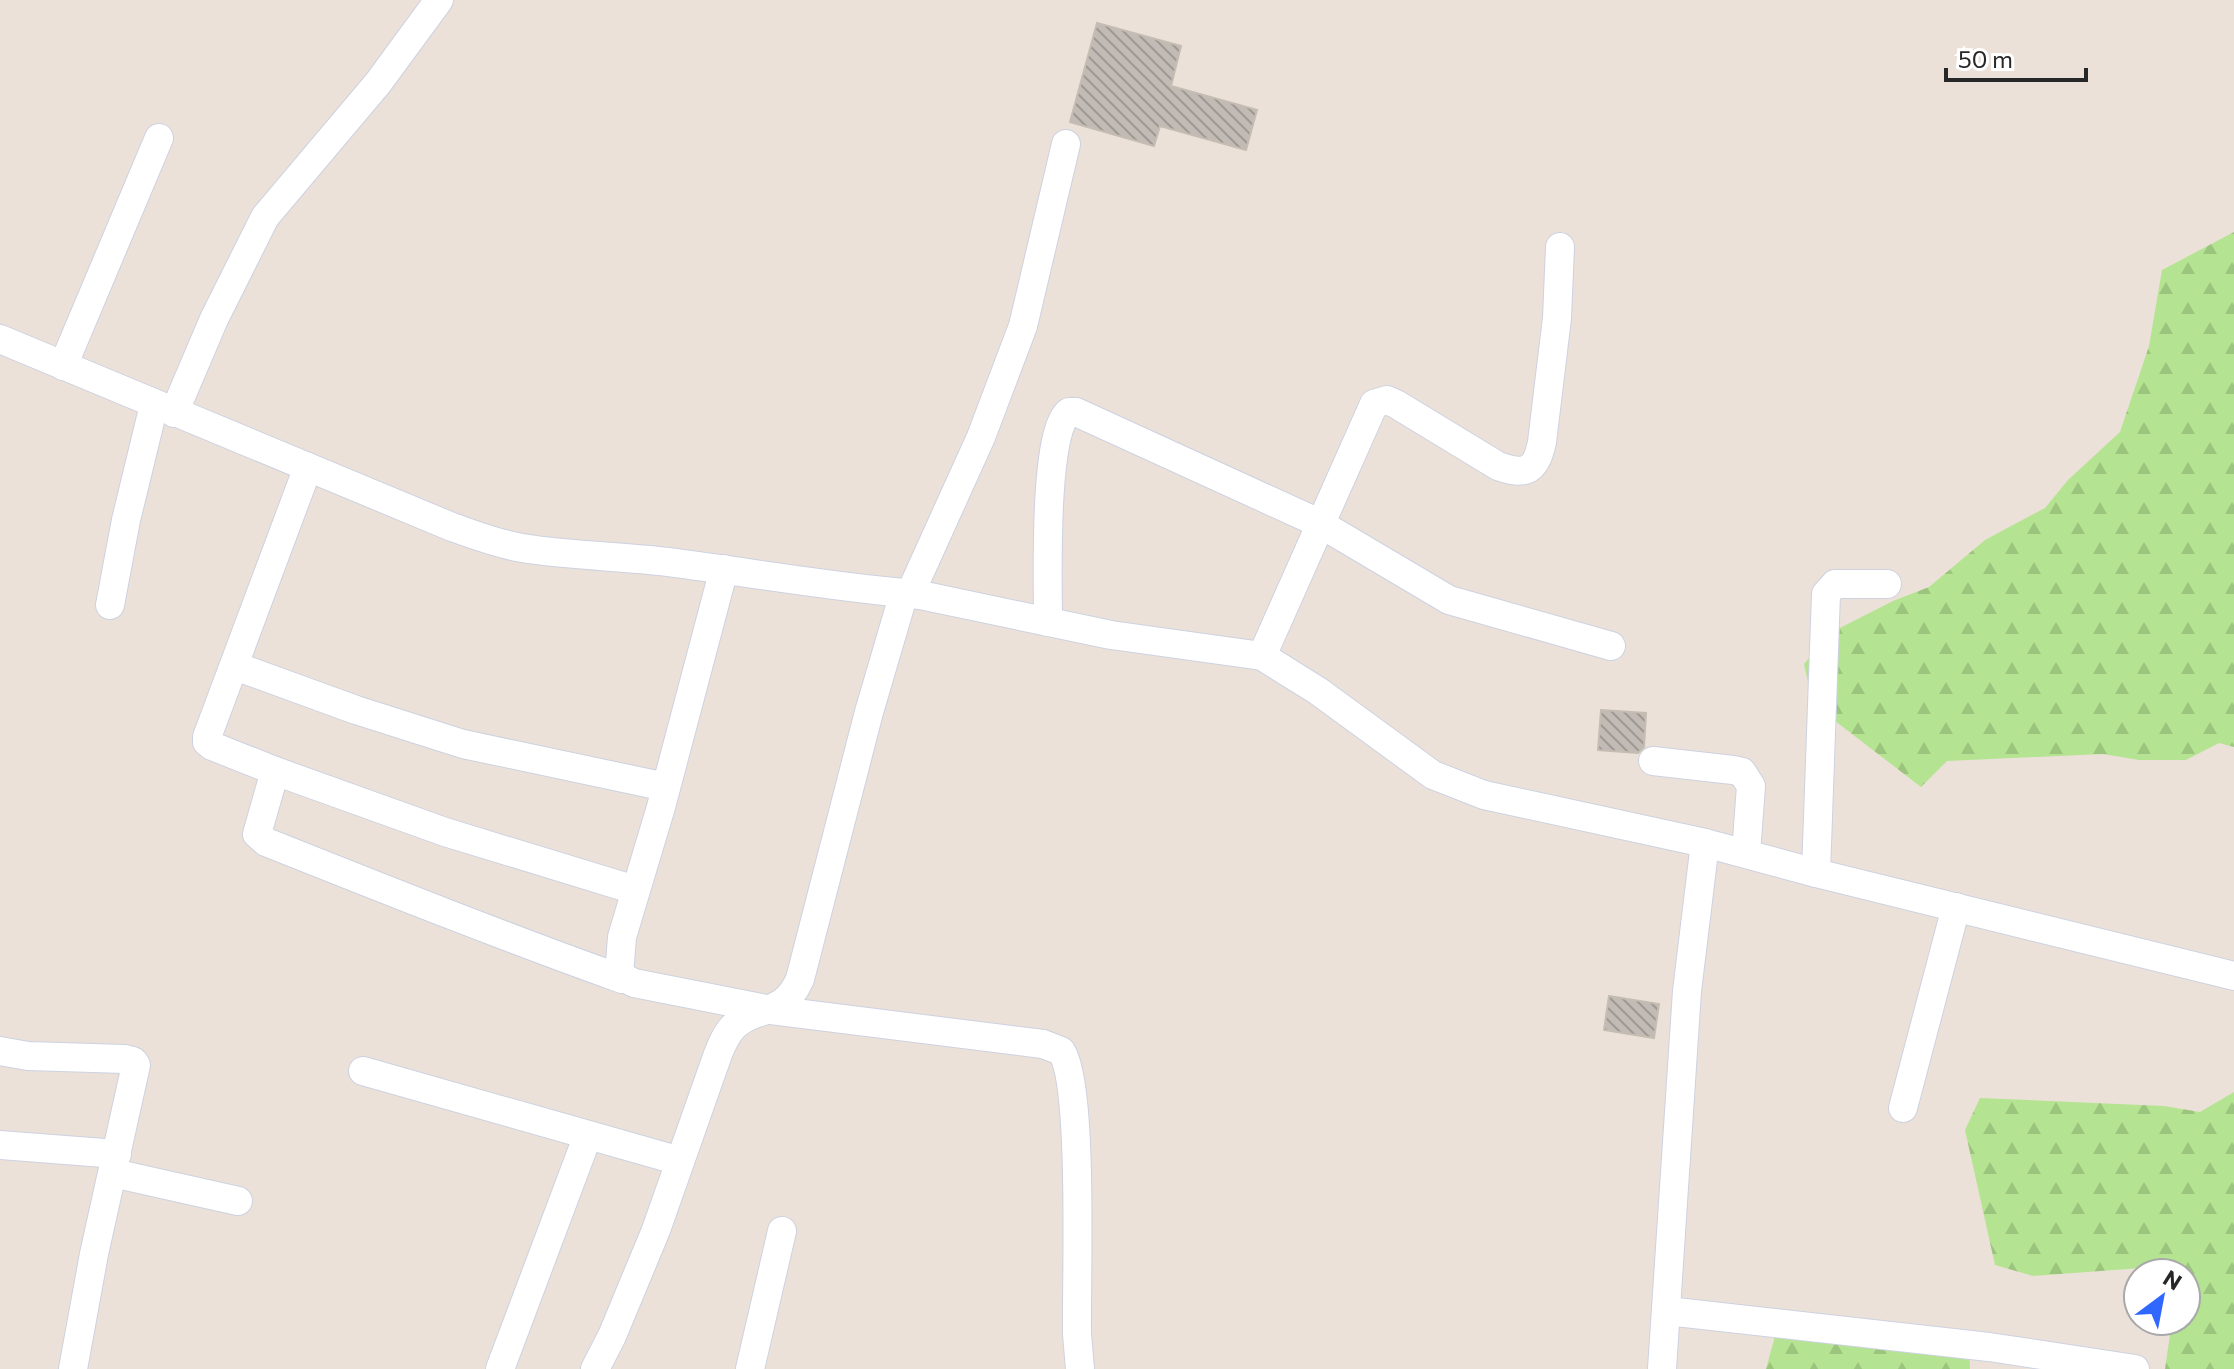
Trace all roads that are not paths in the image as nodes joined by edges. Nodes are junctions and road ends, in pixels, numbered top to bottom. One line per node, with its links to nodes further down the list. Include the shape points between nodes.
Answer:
1 (439, 0): 7 (street, via 378,83 265,217)
2 (159, 138): 6 (street)
3 (1066, 144): 12 (street, via 1023,326 981,437)
4 (1560, 247): 9 (street, via 1557,318 1542,442 1534,465 1524,471 1498,466 1396,404 1380,401 1369,413)
5 (0, 339): 6 (street)
6 (63, 366): 7 (street)
7 (164, 409): 8 (street); 13 (street, via 126,520)
8 (308, 467): 10 (street, via 497,542); 17 (street)
9 (1319, 523): 14 (street, via 1069,412 1059,426 1053,455); 15 (street, via 1449,600); 16 (street)
10 (724, 569): 12 (street); 20 (street)
11 (1887, 584): 23 (street, via 1835,584 1826,594)
12 (907, 594): 14 (street); 28 (street, via 869,712 800,979)
13 (110, 605)
14 (1048, 622): 16 (street)
15 (1611, 646)
16 (1262, 656): 21 (street, via 1433,775 1484,795)
17 (235, 666): 19 (street, via 207,742); 20 (street, via 463,744)
18 (1653, 761): 22 (street, via 1742,772 1751,786)
19 (275, 771): 24 (street, via 445,832); 27 (street, via 257,827 260,838)
20 (666, 787): 24 (street)
21 (1705, 843): 22 (street); 38 (street, via 1687,991)
22 (1746, 853): 23 (street)
23 (1816, 873): 25 (street)
24 (635, 890): 27 (street, via 619,952)
25 (1956, 907): 26 (street); 31 (street)
26 (2234, 976)
27 (622, 979): 28 (street)
28 (771, 1010): 34 (street, via 736,1024 727,1035); 43 (street, via 1043,1044 1061,1051 1071,1075 1075,1116)
29 (0, 1051): 35 (street, via 133,1061 136,1071)
30 (363, 1071): 32 (street)
31 (1903, 1108)
32 (588, 1135): 34 (street); 40 (street)
33 (0, 1145): 35 (street)
34 (680, 1161): 41 (street, via 632,1292)
35 (115, 1164): 36 (street); 39 (street)
36 (238, 1201)
37 (782, 1231): 42 (street)
38 (1667, 1311): 44 (street); 45 (street)
39 (73, 1369)
40 (500, 1369)
41 (595, 1369)
42 (750, 1369)
43 (1080, 1369)
44 (1662, 1369)
45 (2135, 1369)

